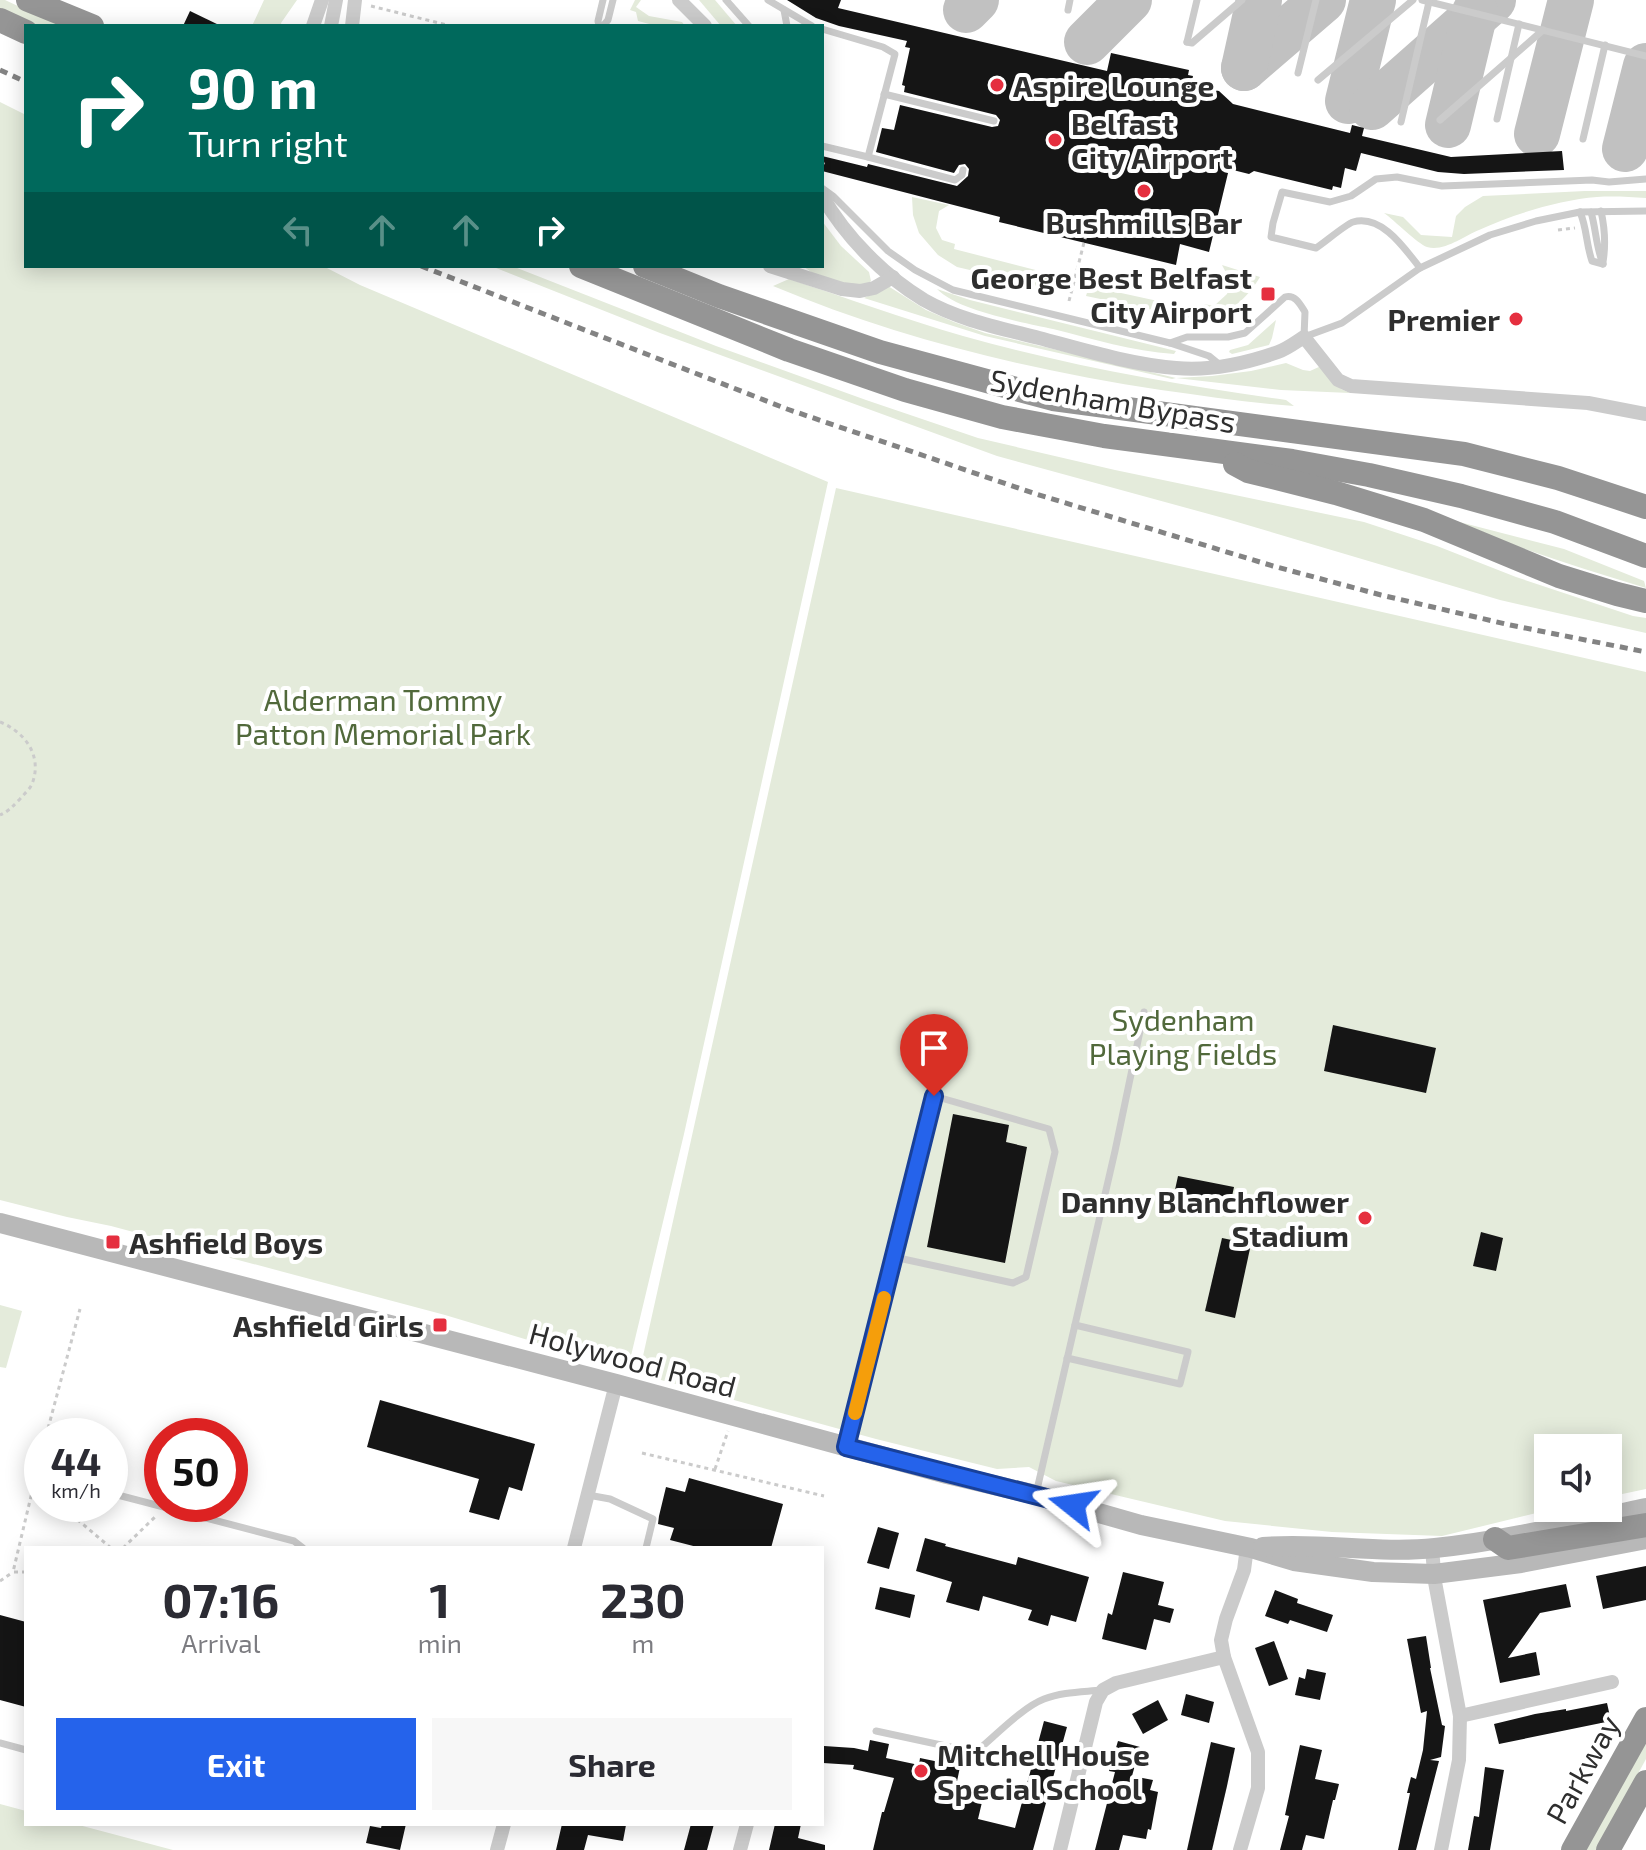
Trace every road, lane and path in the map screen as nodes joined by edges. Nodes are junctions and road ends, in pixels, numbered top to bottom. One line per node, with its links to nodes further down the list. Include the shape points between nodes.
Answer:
1 (28, 0): 20 (highway)
2 (322, 0): 21 (street)
3 (336, 0): 22 (street)
4 (355, 0): 23 (street)
5 (603, 0): 25 (lane)
6 (613, 0): 26 (lane)
7 (679, 0): 27 (street)
8 (726, 0): 28 (lane)
9 (768, 0): 17 (lane)
10 (1070, 0): 18 (lane)
11 (1197, 0): 12 (lane, via 1187,42 1192,43)
12 (1242, 0)
13 (1316, 0): 38 (lane)
14 (1413, 0): 39 (lane)
15 (1425, 1): 31 (lane); 44 (lane)
16 (371, 6): 24 (path)
17 (784, 10): 29 (lane); 30 (lane)
18 (1068, 10)
19 (0, 20): 34 (highway)
20 (87, 24)
21 (314, 24)
22 (331, 24)
23 (352, 24)
24 (443, 24)
25 (600, 24)
26 (603, 24)
27 (703, 24)
28 (747, 24)
29 (787, 24)
30 (808, 24)
31 (1519, 24): 33 (lane); 37 (lane)
32 (824, 30): 40 (lane, via 895,54)
33 (1543, 30): 35 (lane); 37 (lane)
34 (24, 31)
35 (1605, 45): 36 (lane); 45 (lane)
36 (1646, 56)
37 (1511, 58): 41 (lane); 42 (lane)
38 (1298, 73)
39 (1318, 80)
40 (884, 94): 43 (lane, via 975,121); 47 (lane)
41 (1497, 119)
42 (1440, 120)
43 (994, 121)
44 (1401, 122)
45 (1583, 139)
46 (824, 146): 47 (lane)
47 (868, 157): 48 (lane, via 955,180)
48 (963, 170)
49 (1646, 179): 63 (lane, via 1442,186 1397,177 1376,179 1351,196 1330,202 1282,192 1271,237 1316,248 1353,222 1370,223 1382,226)
50 (824, 189): 67 (lane, via 888,251 953,290)
51 (824, 199): 64 (street, via 844,229)
52 (1601, 211): 53 (lane); 55 (lane); 59 (lane)
53 (1646, 211)
54 (1580, 212): 55 (lane); 56 (lane); 63 (lane, via 1490,235)
55 (1591, 212): 59 (lane)
56 (1585, 226): 58 (path); 59 (lane, via 1592,261)
57 (1087, 231): 65 (path)
58 (1555, 231)
59 (1603, 264)
60 (586, 268): 70 (highway, Sydenham Bypass, via 789,350 905,390 1002,417)
61 (650, 268): 71 (highway, Sydenham Bypass, via 880,352 1053,399 1464,454)
62 (776, 268): 64 (street, via 860,291)
63 (1420, 268): 66 (lane, via 1342,323)
64 (893, 277): 68 (street, via 942,310 991,326 1131,361 1178,368)
65 (1069, 301)
66 (1304, 337): 67 (lane, via 1305,312 1289,296 1245,333); 68 (street, via 1281,351); 69 (street, via 1338,380 1351,386 1588,403)
67 (1170, 343): 68 (lane)
68 (1220, 365)
69 (1646, 414)
70 (1205, 450): 72 (highway, Sydenham Bypass, via 1354,472 1461,496 1555,522); 73 (highway, via 1248,471 1424,520 1559,576)
71 (1646, 507)
72 (1646, 556)
73 (1646, 601)
74 (0, 722): 75 (path, via 26,739 35,762 32,785)
75 (0, 815)
76 (1144, 1012): 80 (lane)
77 (0, 1223): 82 (main road, Holywood Road)
78 (894, 1257): 78 (lane, via 1013,1283 1026,1277 1055,1152 1049,1129 934,1096); 85 (lane)
79 (80, 1309): 83 (path)
80 (1075, 1325): 81 (lane); 81 (lane, via 1188,1352 1180,1384)
81 (1067, 1358): 89 (lane)
82 (616, 1384): 85 (main road, Holywood Road); 88 (street)
83 (51, 1418)
84 (728, 1431): 87 (path)
85 (846, 1447): 89 (main road, Holywood Road)
86 (642, 1453): 87 (path)
87 (714, 1470): 90 (path)
88 (588, 1495): 102 (street); 103 (lane, via 653,1519)
89 (1036, 1495): 104 (main road, Holywood Road)
90 (824, 1496)
91 (1646, 1508): 97 (main road, Holywood Road)
92 (24, 1522): 106 (path)
93 (80, 1522): 99 (path)
94 (150, 1522): 100 (path)
95 (220, 1522): 101 (lane)
96 (1646, 1525): 97 (highway, via 1508,1548)
97 (1495, 1539): 105 (main road, Holywood Road)
98 (1646, 1539): 108 (main road, Holywood Road)
99 (109, 1546)
100 (125, 1546)
101 (300, 1546)
102 (575, 1546)
103 (646, 1546)
104 (1249, 1548): 105 (main road, Holywood Road); 108 (main road, Holywood Road, via 1326,1567); 110 (street, via 1221,1640)
105 (1432, 1549): 108 (street)
106 (13, 1572): 107 (path); 109 (path)
107 (24, 1572)
108 (1434, 1574): 113 (street)
109 (0, 1581)
110 (1224, 1657): 112 (street); 124 (street, via 1258,1752 1258,1788)
111 (1612, 1682): 113 (street)
112 (1103, 1690): 115 (lane, via 1042,1699 978,1750); 123 (street)
113 (1460, 1716): 125 (street, via 1459,1760)
114 (1646, 1719): 126 (highway, Parkway)
115 (876, 1731)
116 (0, 1743): 117 (lane)
117 (24, 1749)
118 (1646, 1782): 127 (highway, Parkway)
119 (503, 1826): 121 (street)
120 (746, 1826): 122 (street)
121 (497, 1850)
122 (740, 1850)
123 (1060, 1850)
124 (1240, 1850)
125 (1441, 1850)
126 (1573, 1850)
127 (1608, 1850)

